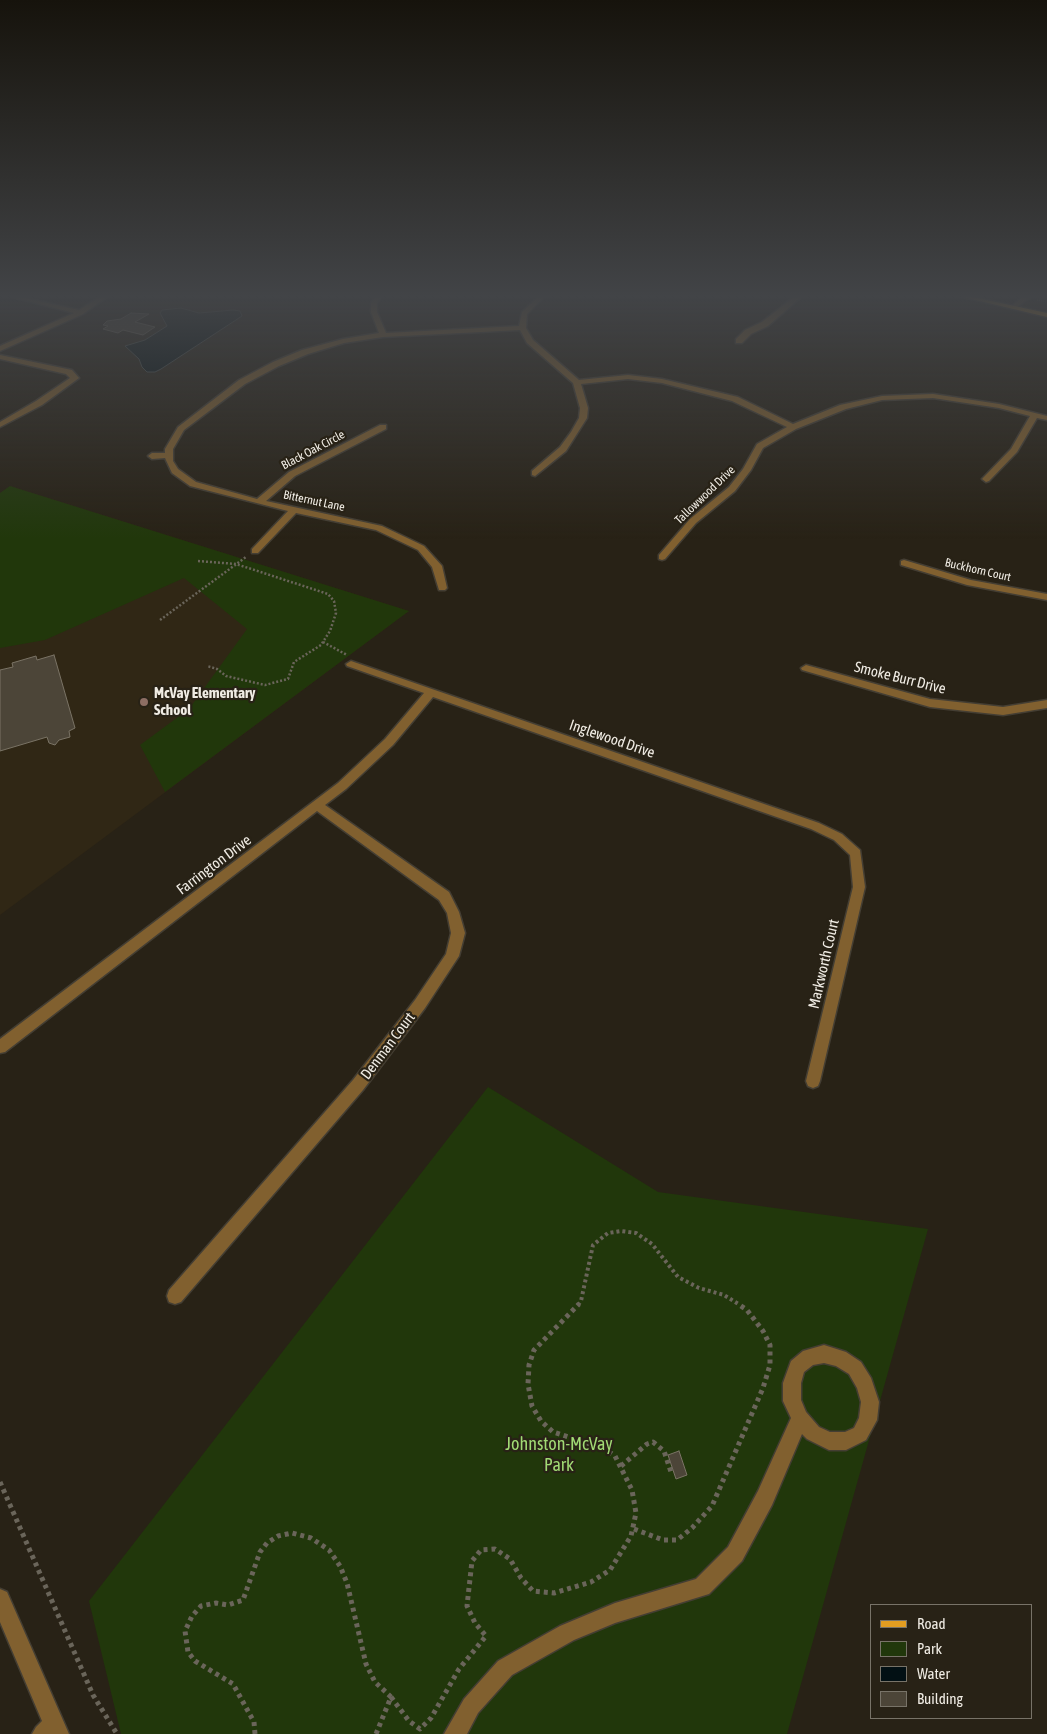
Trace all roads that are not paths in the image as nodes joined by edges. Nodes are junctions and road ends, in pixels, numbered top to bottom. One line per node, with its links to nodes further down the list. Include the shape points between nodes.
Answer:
1 (75, 378): 9 (street, via 40,403)
2 (249, 378): 12 (street, via 181,429 172,442)
3 (572, 378): 6 (street)
4 (619, 378): 6 (street)
5 (636, 378): 11 (street, via 735,399)
6 (577, 382): 14 (street, via 584,408 576,434)
7 (1035, 415): 8 (street, Tallowwood Drive); 11 (street, Tallowwood Drive, via 965,400 904,397 861,402); 15 (street, via 1014,450)
8 (1047, 418)
9 (0, 425)
10 (383, 427): 16 (street, Black Oak Circle, via 292,474)
11 (793, 427): 19 (street, Tallowwood Drive, via 760,446 732,488 693,521)
12 (169, 455): 13 (street); 16 (street, Bitternut Lane, via 174,472 186,481)
13 (152, 456)
14 (536, 473)
15 (986, 479)
16 (259, 502): 17 (street, Bitternut Lane)
17 (294, 510): 18 (street); 21 (street, Bitternut Lane, via 380,528 421,548 437,566)
18 (254, 551)
19 (662, 557)
20 (904, 562): 22 (street, Buckhorn Court, via 970,583)
21 (442, 588)
22 (1047, 596)
23 (351, 664): 25 (street, Inglewood Drive)
24 (806, 668): 26 (street, Smoke Burr Drive, via 930,703 1003,711)
25 (431, 692): 27 (street, Farrington Drive, via 389,742); 28 (street, Inglewood Drive, via 815,826 838,837)
26 (1047, 704)
27 (318, 806): 29 (street, Farrington Drive); 31 (street, Denman Court, via 444,896 453,912 458,933 452,956 358,1085)
28 (856, 853): 30 (street, Markworth Court, via 859,887)
29 (0, 1047)
30 (813, 1081)
31 (175, 1296)
32 (800, 1418): 32 (street, via 813,1433 829,1441 846,1441 860,1434 868,1420 870,1402 865,1384 855,1368 840,1358 824,1354 809,1358 797,1367 792,1383 792,1401); 35 (street, via 735,1554 702,1587 615,1613 567,1633 505,1668 472,1706)
33 (0, 1599): 34 (street)
34 (51, 1731)
35 (455, 1734)

